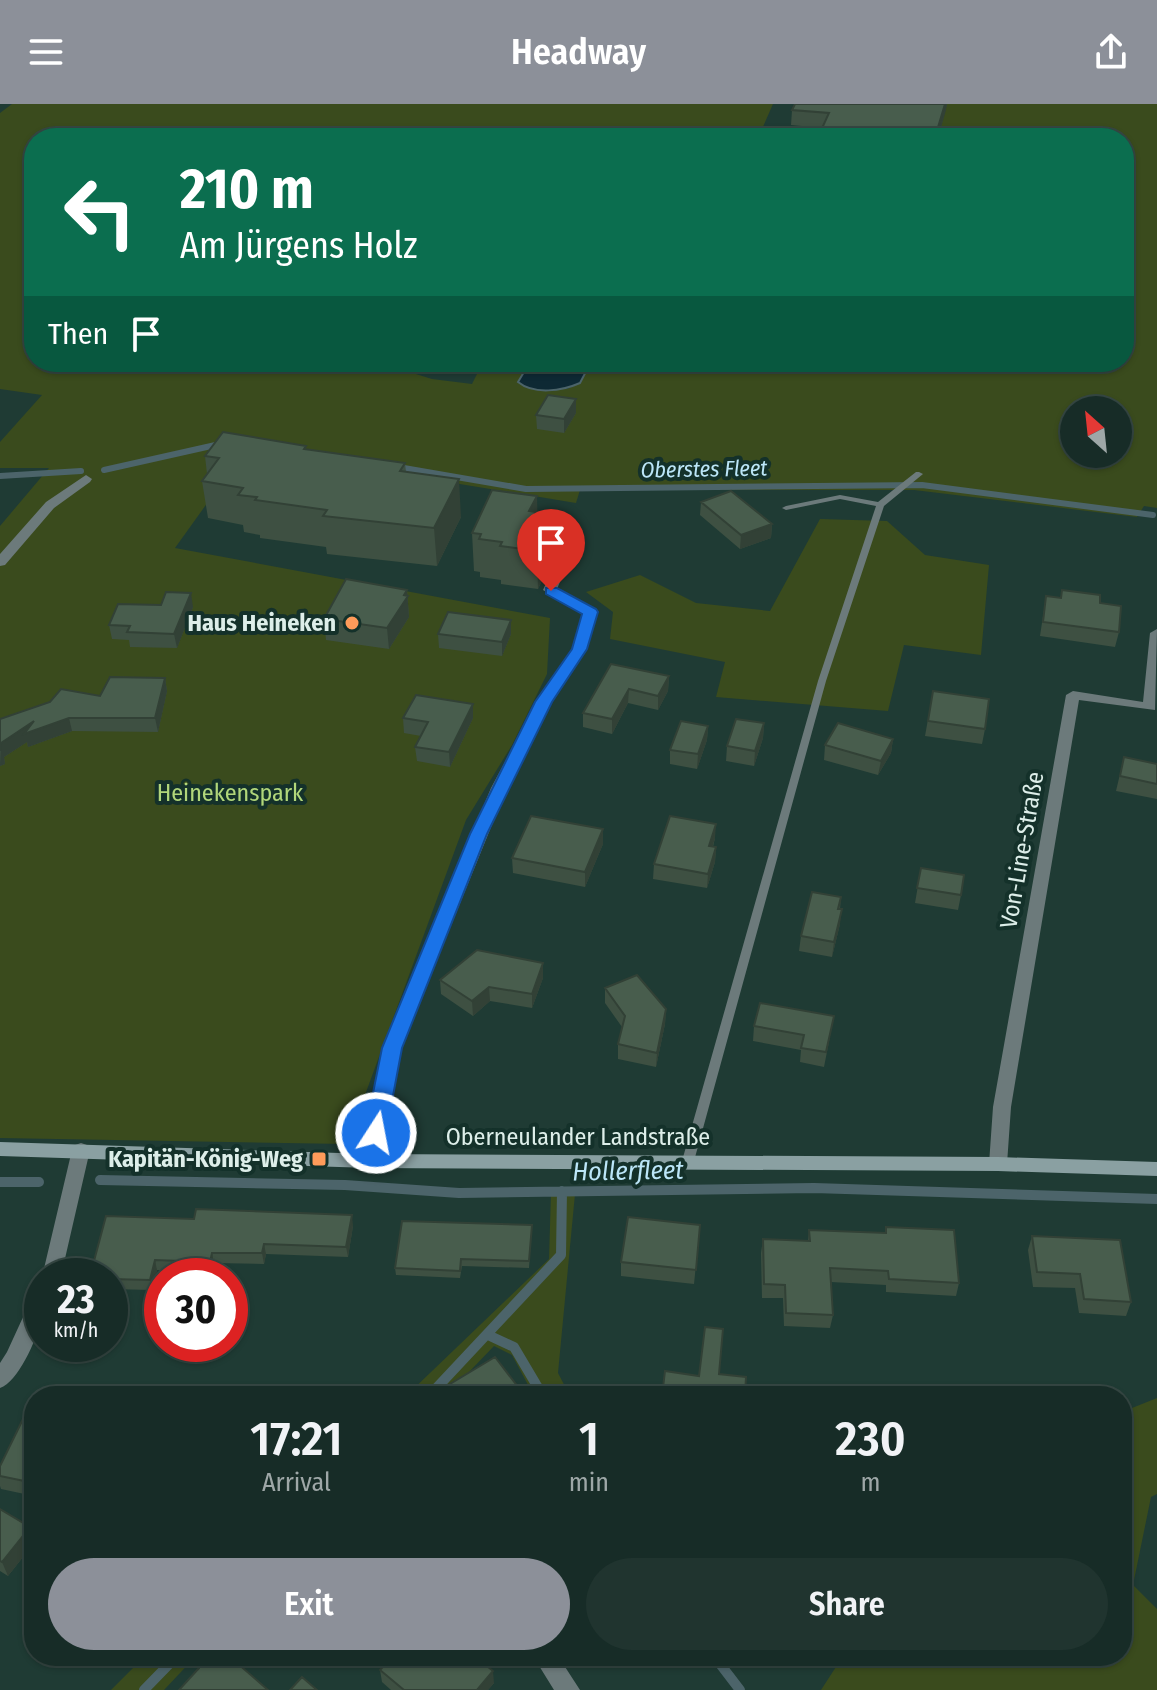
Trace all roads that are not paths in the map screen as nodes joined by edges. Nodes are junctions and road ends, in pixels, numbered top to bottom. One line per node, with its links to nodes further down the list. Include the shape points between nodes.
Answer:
1 (919, 474): 3 (lane)
2 (86, 479): 6 (street, via 50,505)
3 (880, 505): 4 (lane, via 840,497); 11 (lane, via 822,681)
4 (786, 508)
5 (571, 541): 10 (street, via 550,590 591,612 585,634 499,788 467,862 392,1048)
6 (0, 562)
7 (1157, 633): 12 (street, Von-Line-Straße, via 1150,707 1073,695 1002,1107)
8 (0, 1149): 9 (street, Oberneulander Landstraße)
9 (81, 1150): 10 (street, Oberneulander Landstraße); 14 (street)
10 (370, 1161): 11 (street, Oberneulander Landstraße)
11 (688, 1161): 12 (street, Oberneulander Landstraße)
12 (998, 1164): 13 (street, Oberneulander Landstraße)
13 (1157, 1169)
14 (55, 1258)
15 (24, 1338): 16 (street)
16 (0, 1379)
17 (551, 1666): 18 (street)
18 (568, 1690)

